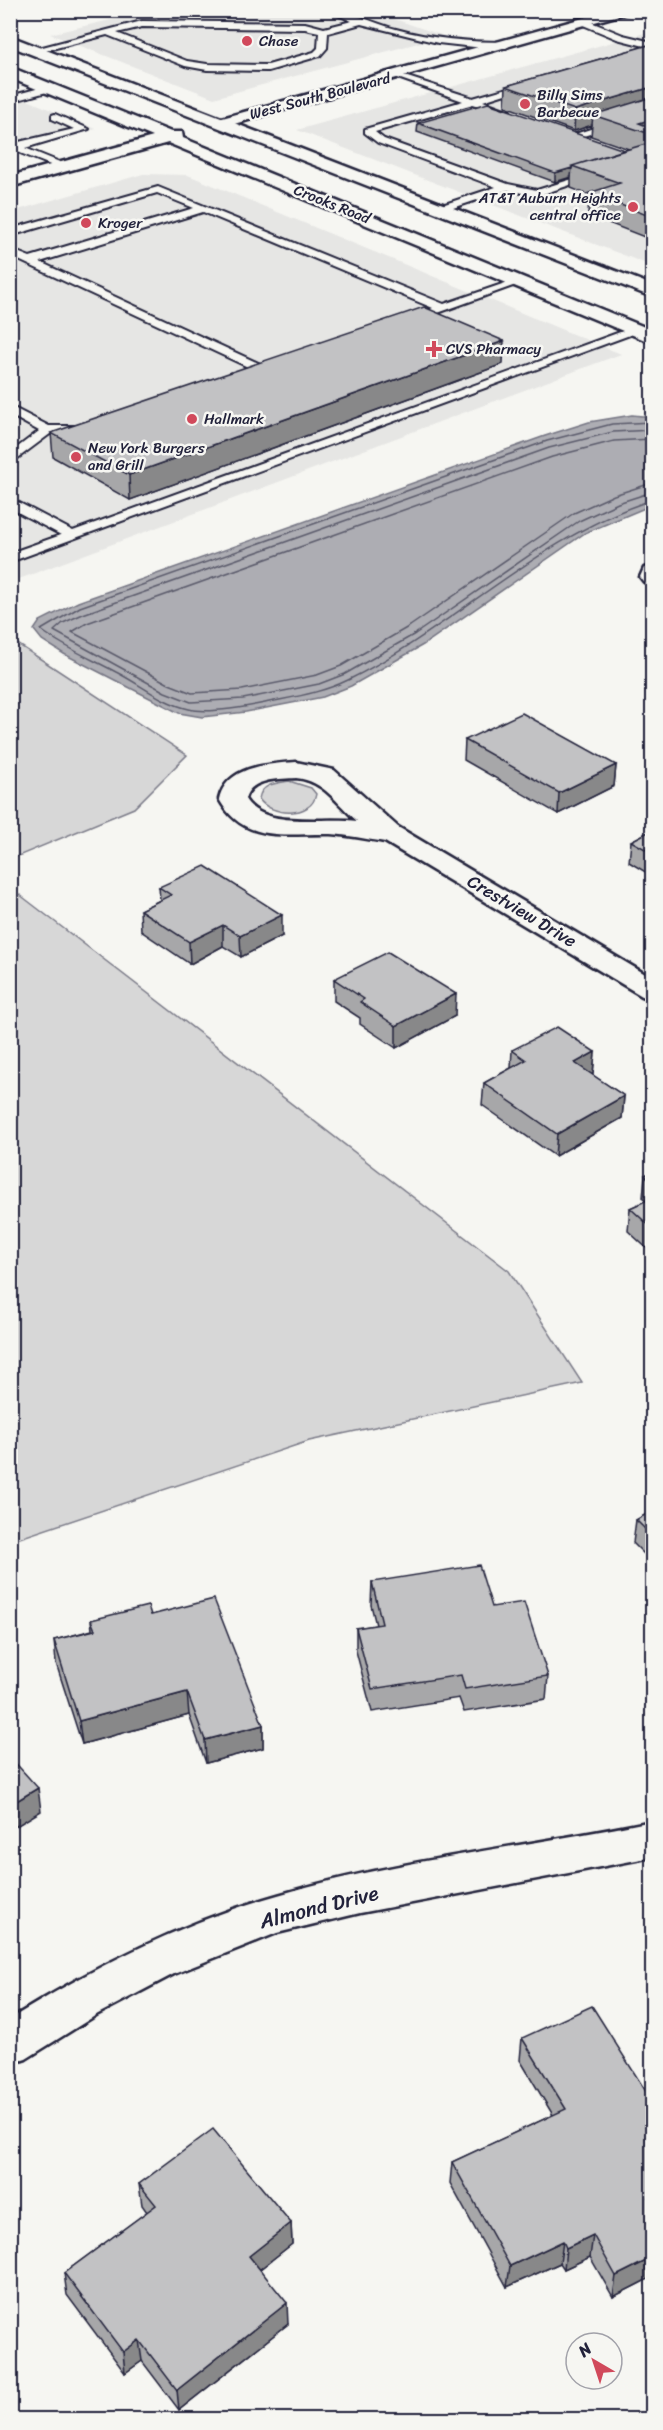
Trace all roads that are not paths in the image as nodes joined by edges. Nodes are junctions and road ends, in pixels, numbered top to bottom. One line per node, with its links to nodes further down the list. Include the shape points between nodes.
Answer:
1 (329, 10): 4 (lane)
2 (630, 10): 3 (main road, West South Boulevard)
3 (586, 23): 8 (main road, West South Boulevard); 9 (lane)
4 (365, 24): 5 (lane); 8 (lane, via 439,43); 10 (lane, via 368,30)
5 (324, 31): 6 (lane, via 305,26 142,24); 6 (lane, via 322,48 317,54 268,68 185,63)
6 (108, 32): 12 (lane)
7 (10, 40): 12 (main road, Crooks Road)
8 (506, 45): 15 (main road, West South Boulevard)
9 (652, 45)
10 (412, 46)
11 (652, 49): 14 (lane)
12 (36, 50): 20 (main road, Crooks Road)
13 (431, 53): 15 (lane)
14 (641, 53)
15 (451, 60): 17 (main road, West South Boulevard)
16 (10, 72): 19 (main road, Crooks Road)
17 (398, 75): 23 (lane); 28 (main road, West South Boulevard)
18 (541, 82): 23 (lane)
19 (51, 88): 21 (lane); 22 (main road, Crooks Road)
20 (141, 92): 22 (main road, via 111,100); 28 (main road, Crooks Road)
21 (11, 99): 24 (lane)
22 (78, 99): 31 (main road, Crooks Road)
23 (473, 101): 27 (lane); 39 (lane, via 368,131 381,141)
24 (23, 103)
25 (652, 112): 30 (lane)
26 (55, 117): 33 (lane, via 84,129)
27 (518, 117)
28 (221, 123): 31 (main road, West South Boulevard); 34 (main road, Crooks Road)
29 (562, 132): 30 (lane)
30 (574, 136): 32 (lane)
31 (170, 137): 35 (main road, West South Boulevard); 37 (main road, Crooks Road)
32 (593, 142)
33 (13, 146): 35 (lane)
34 (317, 161): 37 (main road, via 275,162); 40 (main road, Crooks Road)
35 (63, 167): 38 (main road, West South Boulevard)
36 (611, 170): 39 (lane, via 537,192)
37 (253, 171): 45 (main road, Crooks Road)
38 (12, 180)
39 (506, 186): 40 (lane)
40 (440, 208): 46 (main road, Crooks Road)
41 (203, 209): 42 (lane, via 158,190); 44 (lane); 47 (lane)
42 (10, 233)
43 (10, 252): 44 (lane)
44 (30, 261): 51 (lane, via 268,368)
45 (518, 282): 47 (lane); 49 (main road, Crooks Road)
46 (652, 290)
47 (442, 309): 48 (lane)
48 (398, 324)
49 (634, 330): 50 (main road, Crooks Road); 57 (lane)
50 (652, 337)
51 (240, 378)
52 (10, 410): 54 (lane)
53 (95, 427): 54 (lane, via 84,431)
54 (47, 430): 55 (lane)
55 (10, 460)
56 (10, 502): 57 (lane)
57 (72, 536): 58 (lane)
58 (10, 558)
59 (391, 836): 59 (main road, Crestview Drive, via 329,780 308,770 290,768 254,775 234,792 239,812 266,824 340,827); 60 (main road, Crestview Drive, via 426,853)
60 (652, 990)
61 (652, 1839): 62 (main road, Almond Drive, via 318,1904 262,1920 143,1967 77,2001)
62 (10, 2044)

